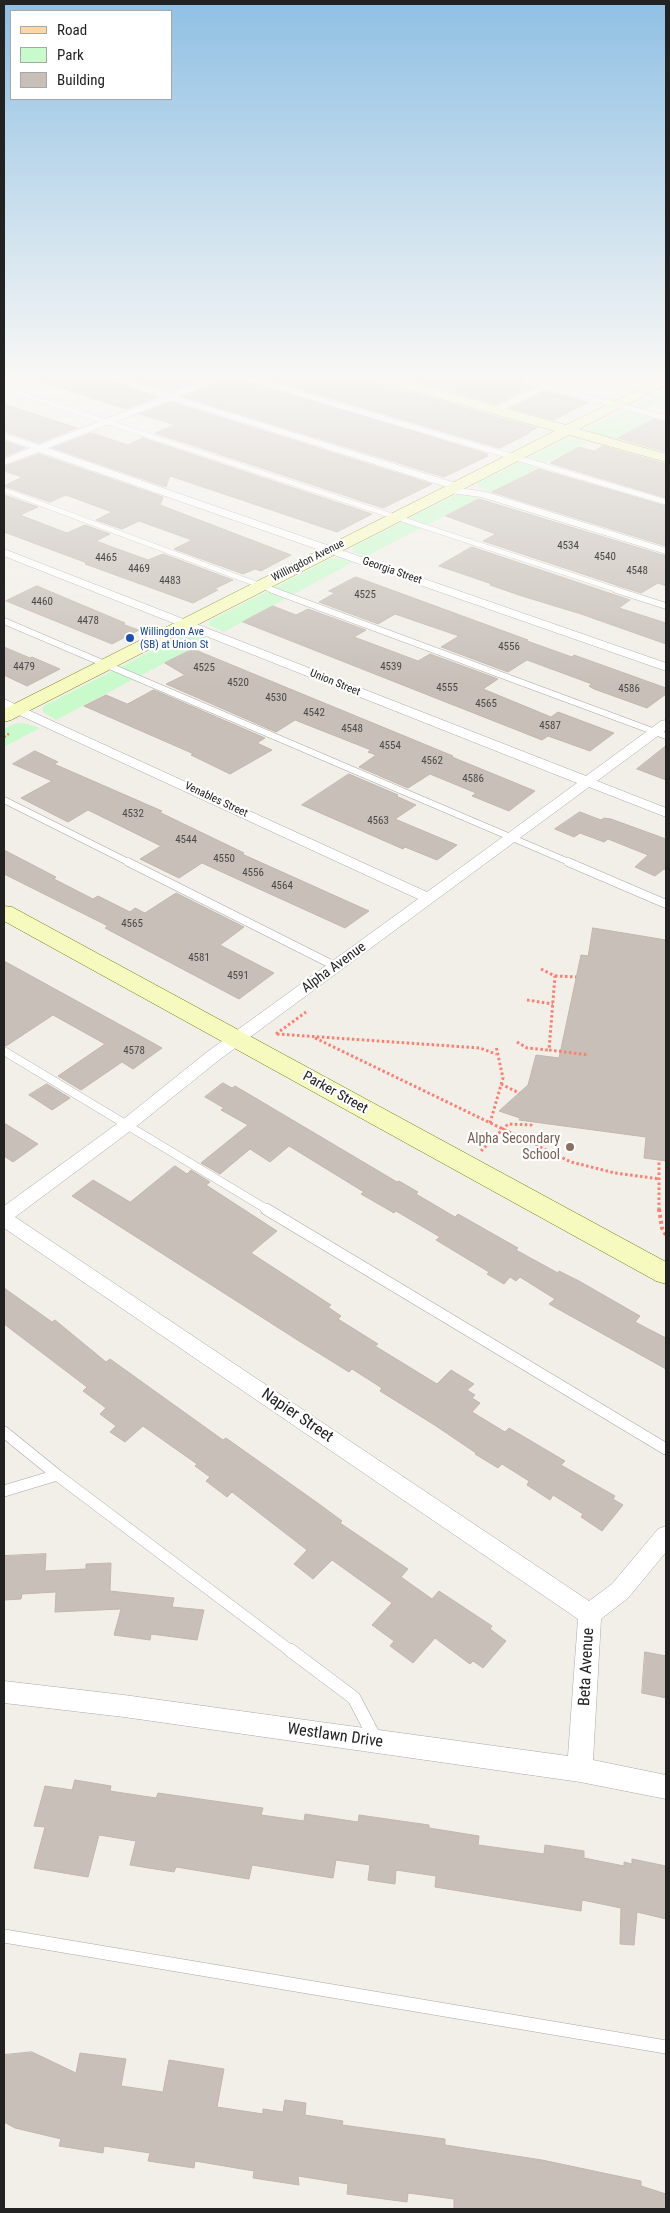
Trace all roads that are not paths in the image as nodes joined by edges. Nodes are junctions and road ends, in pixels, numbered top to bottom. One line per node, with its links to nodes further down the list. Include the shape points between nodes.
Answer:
1 (129, 479): 11 (street, Georgia Street)
2 (282, 479): 10 (lane)
3 (433, 479): 6 (street)
4 (468, 479): 6 (main road, Willingdon Avenue)
5 (589, 479): 9 (lane)
6 (455, 486): 8 (street); 8 (street); 10 (main road, Willingdon Avenue)
7 (4, 490): 14 (lane)
8 (482, 494): 12 (street)
9 (666, 502)
10 (395, 516): 11 (main road, Willingdon Avenue); 15 (lane)
11 (330, 550): 14 (main road, Willingdon Avenue); 19 (street, Georgia Street)
12 (666, 551)
13 (4, 552): 17 (street, Union Street)
14 (260, 585): 17 (main road, Willingdon Avenue); 21 (lane)
15 (666, 606)
16 (4, 621): 18 (lane)
17 (184, 623): 18 (main road, Willingdon Avenue); 22 (street, Union Street)
18 (104, 664): 20 (main road, Willingdon Avenue); 25 (lane)
19 (666, 667)
20 (8, 709): 26 (street, Venables Street)
21 (663, 731): 22 (street, Alpha Avenue)
22 (588, 782): 24 (street, Union Street); 25 (street, Alpha Avenue)
23 (4, 800): 29 (lane)
24 (666, 814)
25 (510, 838): 26 (street, Alpha Avenue); 27 (lane)
26 (428, 898): 29 (street, Alpha Avenue)
27 (666, 904)
28 (4, 912): 30 (main road, Parker Street)
29 (335, 966): 30 (street, Alpha Avenue)
30 (236, 1040): 32 (street, Alpha Avenue); 35 (main road, Parker Street)
31 (4, 1051): 32 (lane)
32 (127, 1124): 33 (street, Alpha Avenue); 37 (lane)
33 (4, 1215)
34 (4, 1219): 41 (street, Napier Street)
35 (666, 1274)
36 (4, 1432): 38 (lane)
37 (666, 1449)
38 (57, 1475): 39 (lane); 43 (lane, via 354,1698)
39 (4, 1491)
40 (666, 1536): 41 (street, Beta Avenue, via 620,1591)
41 (590, 1614): 44 (street, Beta Avenue)
42 (4, 1692): 43 (street, Westlawn Drive)
43 (378, 1743): 44 (street, Westlawn Drive)
44 (580, 1770): 45 (street, Westlawn Drive)
45 (666, 1787)
46 (4, 1936): 47 (lane)
47 (666, 2047)

